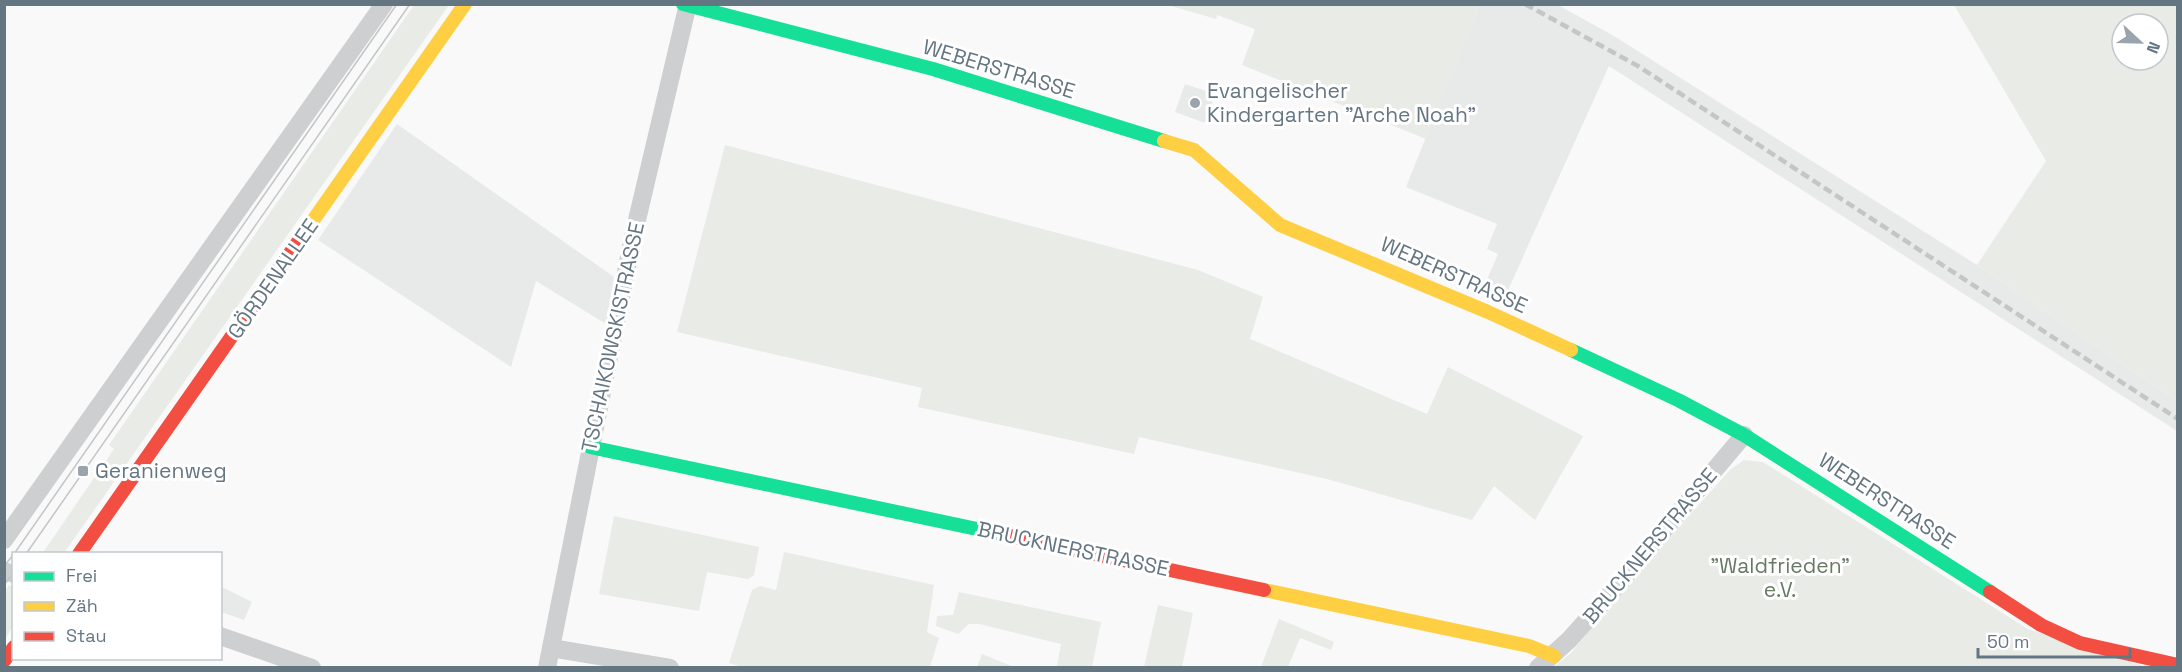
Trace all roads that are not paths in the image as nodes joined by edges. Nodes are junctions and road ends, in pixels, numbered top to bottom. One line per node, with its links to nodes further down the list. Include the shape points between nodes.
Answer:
1 (384, 4): 6 (street)
2 (465, 4): 7 (street, GÖRDENALLEE)
3 (685, 6): 4 (street, WEBERSTRASSE, via 933,69 1194,150 1280,225 1488,312); 5 (street, TSCHAIKOWSKISTRASSE)
4 (1744, 435): 10 (street, BRUCKNERSTRASSE); 11 (street, WEBERSTRASSE, via 2041,625 2080,644)
5 (590, 447): 9 (street, TSCHAIKOWSKISTRASSE); 10 (street, BRUCKNERSTRASSE, via 1518,644)
6 (4, 540)
7 (80, 552)
8 (222, 637): 12 (street)
9 (551, 648): 13 (street, TSCHAIKOWSKISTRASSE); 14 (street)
10 (1554, 656): 15 (street, BRUCKNERSTRASSE)
11 (2178, 665)
12 (312, 668)
13 (547, 668)
14 (670, 668)
15 (1538, 668)

